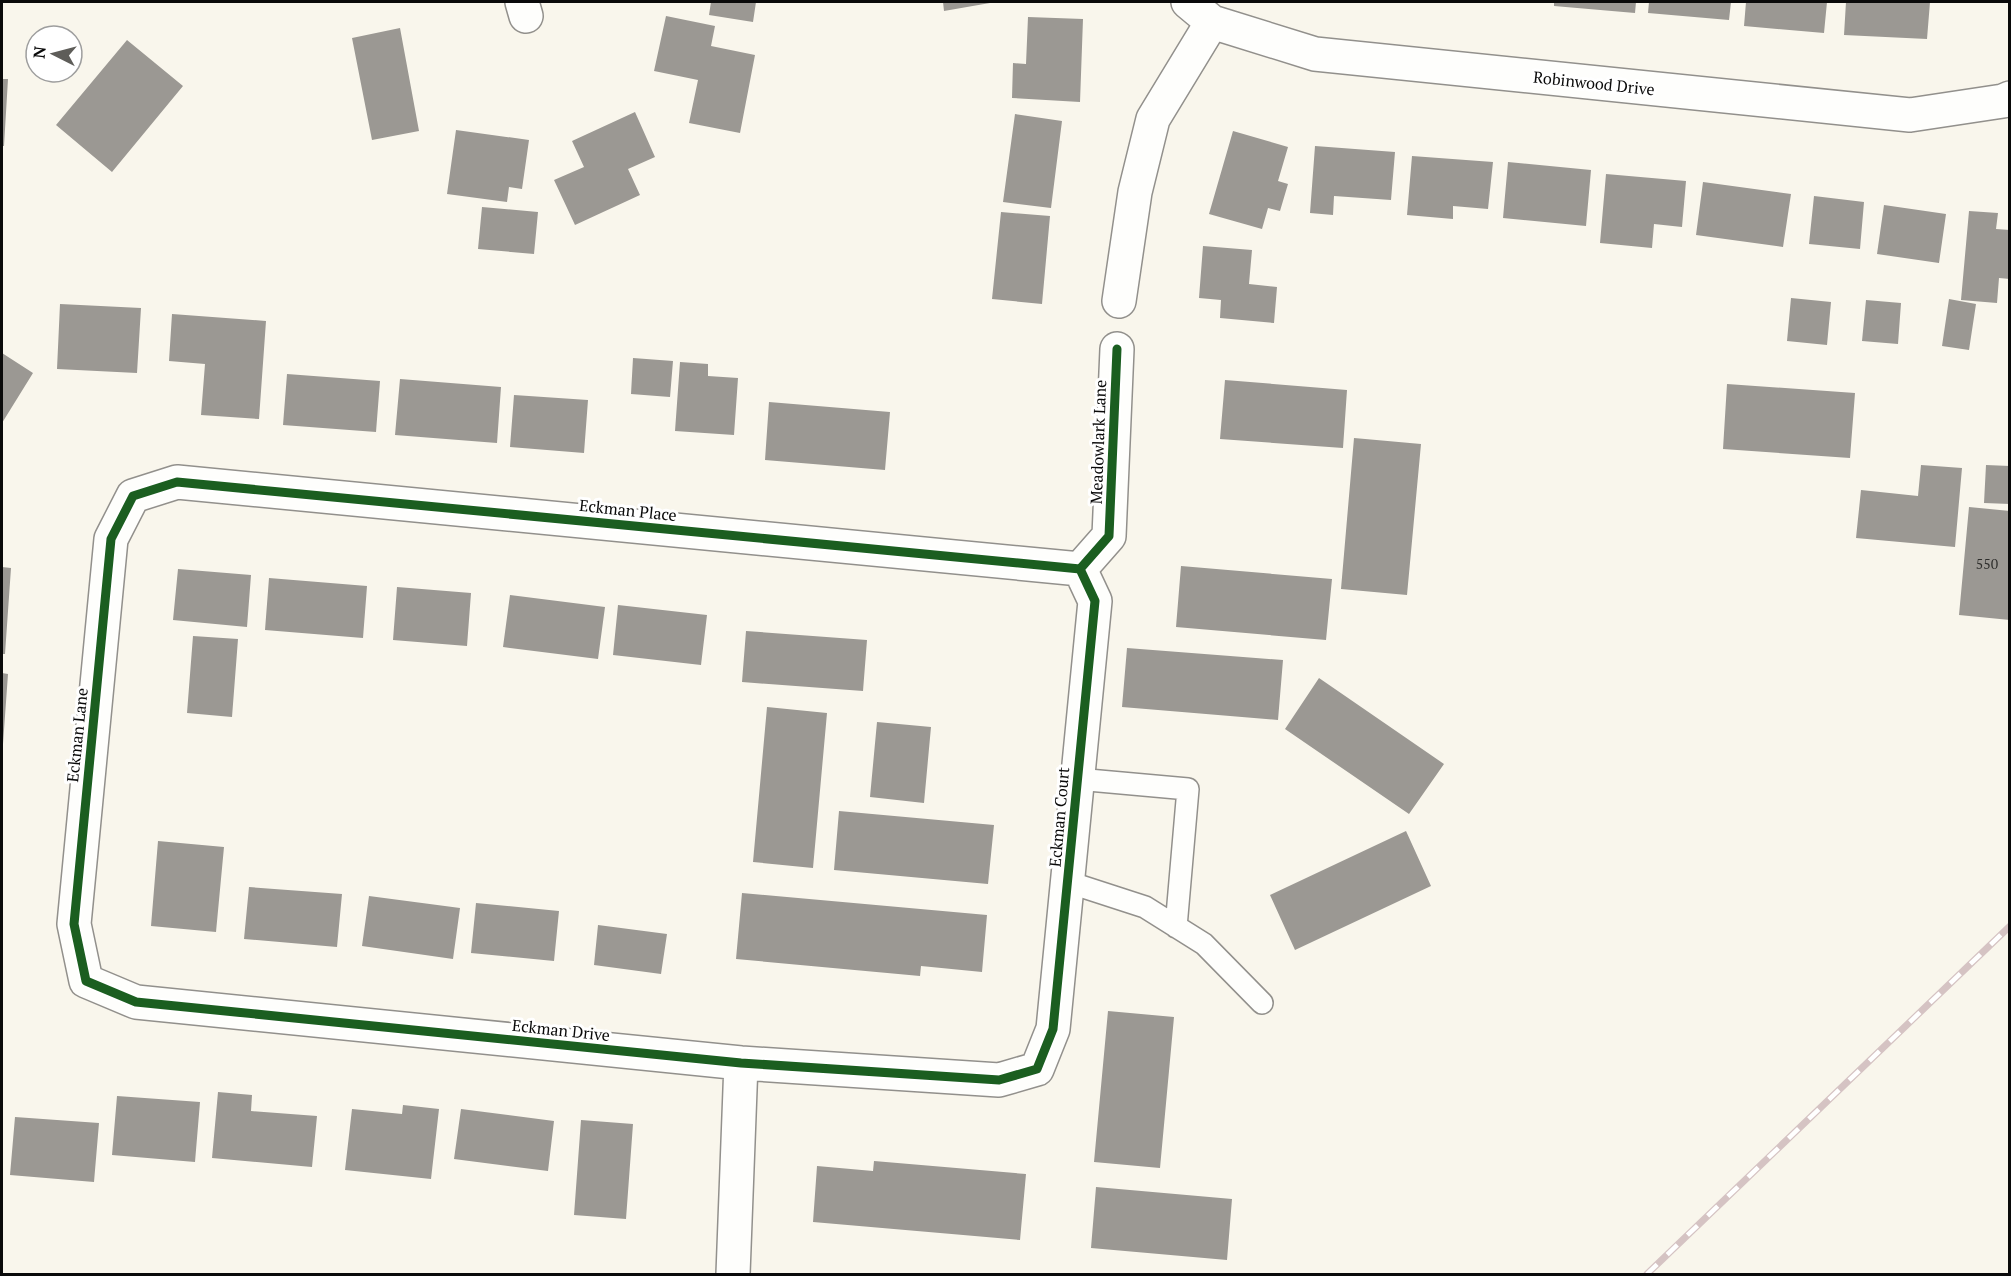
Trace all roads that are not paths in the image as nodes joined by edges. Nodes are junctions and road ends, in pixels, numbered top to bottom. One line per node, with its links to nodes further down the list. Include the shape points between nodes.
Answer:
1 (1188, 2): 2 (street, Robinwood Drive)
2 (1212, 22): 3 (street, Robinwood Drive, via 1315,54 1910,115); 4 (street, via 1154,119 1135,192)
3 (2010, 98)
4 (1119, 301)
5 (1117, 349): 7 (street, Meadowlark Lane, via 1109,536)
6 (133, 496): 7 (street, Eckman Place, via 177,482); 11 (street, Eckman Lane, via 111,539 74,924)
7 (1080, 569): 8 (street, Eckman Court, via 1095,601)
8 (1077, 779): 9 (street, Eckman Court); 10 (lane, via 1188,789)
9 (1068, 882): 10 (lane, via 1145,907); 14 (street, Eckman Court, via 1053,1029)
10 (1176, 927): 12 (lane, via 1204,944)
11 (86, 981): 13 (street, Eckman Drive, via 136,1002)
12 (1262, 1003)
13 (741, 1063): 14 (street, Eckman Drive, via 999,1080); 15 (street)
14 (1037, 1069)
15 (733, 1275)

